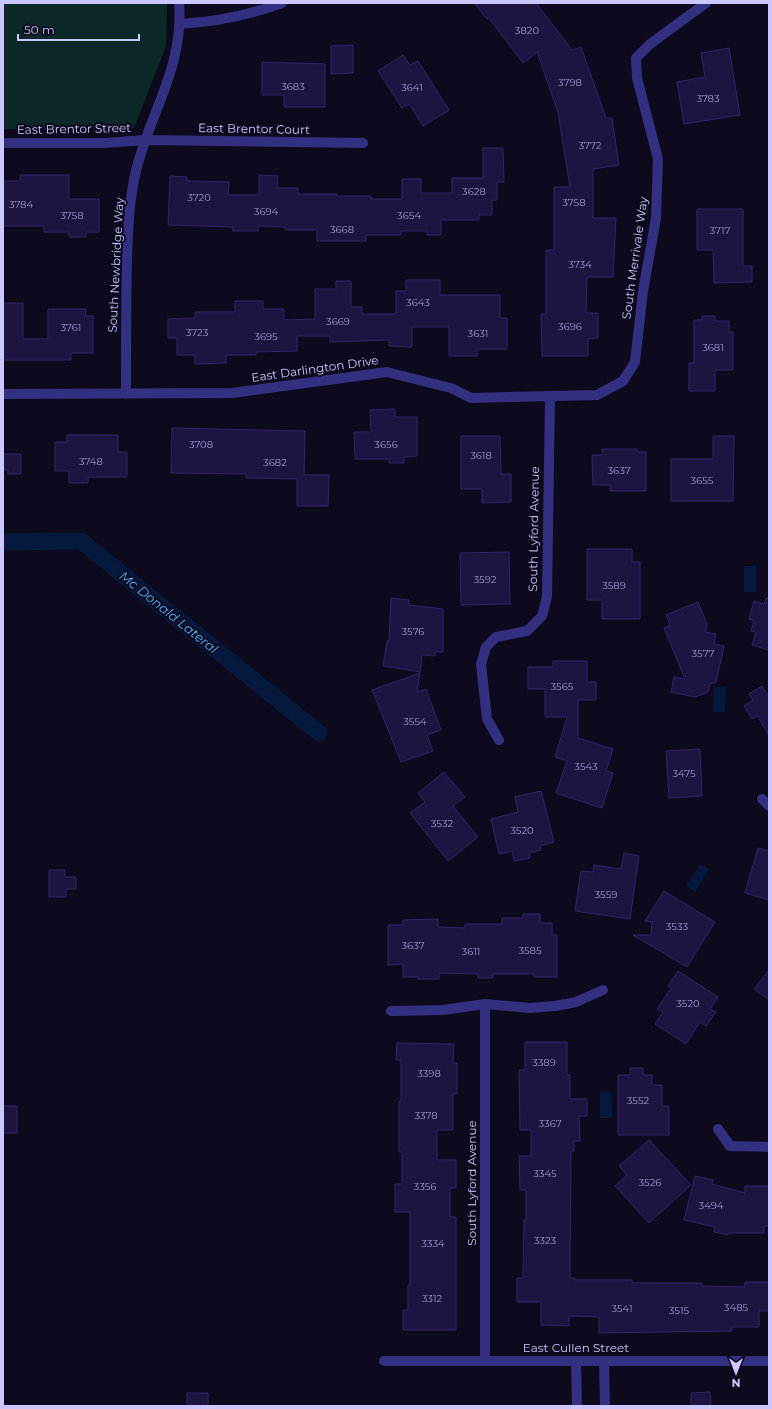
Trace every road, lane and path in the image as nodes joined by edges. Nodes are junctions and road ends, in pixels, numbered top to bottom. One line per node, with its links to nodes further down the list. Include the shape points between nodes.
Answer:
1 (179, 3): 4 (street, South Newbridge Way)
2 (282, 3): 4 (street, via 264,10 208,23)
3 (706, 3): 8 (street, South Merrivale Way, via 650,44 636,58 637,78 658,159 656,218 635,362)
4 (180, 24): 5 (street, South Newbridge Way, via 174,63)
5 (145, 140): 6 (street, East Brentor Street, via 105,143); 7 (street, East Brentor Court); 10 (street, South Newbridge Way, via 130,207 125,312)
6 (3, 143)
7 (363, 143)
8 (623, 381): 11 (street, East Darlington Drive, via 597,395)
9 (3, 394): 10 (street, East Darlington Drive)
10 (126, 394): 11 (street, East Darlington Drive, via 232,393 387,372 451,388 471,398)
11 (550, 397): 12 (street, South Lyford Avenue, via 546,596 542,616 527,632 496,637 486,647 481,664 487,719)
12 (499, 740)
13 (603, 990): 14 (street, via 576,1002 555,1006 530,1008)
14 (485, 1004): 15 (street, via 443,1010); 19 (street, South Lyford Avenue)
15 (391, 1011)
16 (718, 1129): 17 (street, via 730,1146)
17 (769, 1147)
18 (384, 1361): 19 (street, East Cullen Street)
19 (485, 1361): 20 (street, East Cullen Street)
20 (576, 1361): 21 (street, East Cullen Street); 23 (street)
21 (604, 1361): 22 (street, East Cullen Street); 24 (street)
22 (769, 1361)
23 (577, 1406)
24 (605, 1406)

